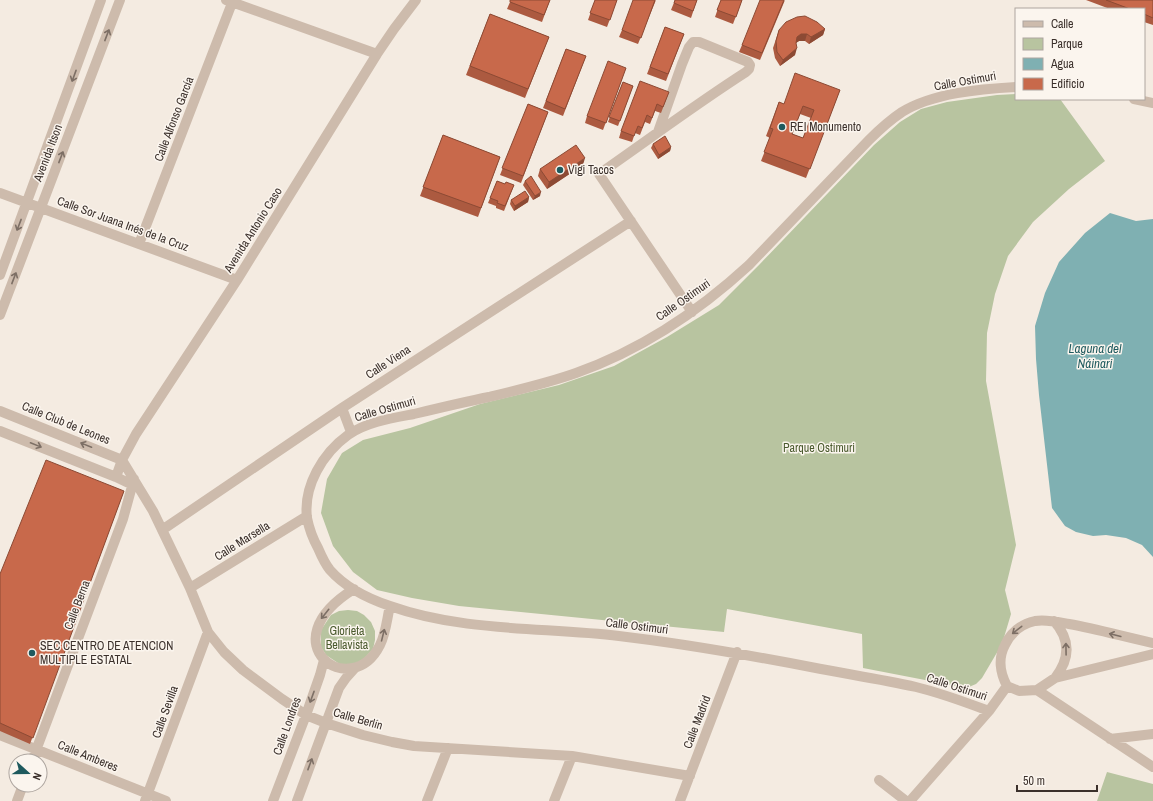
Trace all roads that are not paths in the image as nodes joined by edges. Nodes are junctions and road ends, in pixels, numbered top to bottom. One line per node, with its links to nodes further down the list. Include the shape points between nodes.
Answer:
1 (101, 0): 11 (street, Avenida Itson, one-way to 11)
2 (120, 0): 12 (street, Avenida Itson, one-way to 2)
3 (416, 0): 5 (street, Avenida Antonio Caso)
4 (229, 1): 5 (street); 14 (street, Calle Alfonso García)
5 (377, 54): 16 (street, Avenida Antonio Caso)
6 (1015, 87): 18 (street, Calle Ostimuri, via 946,95 918,104 888,122 749,265)
7 (1139, 100): 8 (street)
8 (1153, 103)
9 (658, 132): 9 (street, via 682,64 693,42 699,42 748,62 750,65 746,72); 13 (street, via 599,174)
10 (0, 193): 11 (street, Calle Sor Juana Inés de la Cruz)
11 (27, 203): 12 (street, Calle Sor Juana Inés de la Cruz); 15 (street, Avenida Itson, one-way to 15)
12 (41, 208): 14 (street, Calle Sor Juana Inés de la Cruz); 17 (street, Avenida Itson, one-way to 12)
13 (631, 221): 18 (street); 20 (street, Calle Viena)
14 (139, 244): 16 (street, Calle Sor Juana Inés de la Cruz)
15 (0, 275)
16 (237, 280): 24 (street, Avenida Antonio Caso, via 136,434)
17 (2, 304): 19 (street, Avenida Itson)
18 (692, 312): 23 (street, Calle Ostimuri, via 622,354 575,374 504,394 381,422)
19 (0, 315)
20 (342, 408): 23 (street); 28 (street, Calle Viena)
21 (0, 411): 24 (street, Calle Club de Leones, one-way to 21)
22 (0, 430): 25 (street, one-way to 25)
23 (351, 432): 27 (street, Calle Ostimuri, via 338,442 317,469 311,483)
24 (122, 460): 25 (street, Avenida Antonio Caso); 26 (street, Calle Berlín)
25 (116, 477): 26 (street)
26 (135, 484): 28 (street, Calle Berlín); 49 (street, Calle Berna)
27 (307, 516): 29 (street, Calle Marsella); 30 (street, Calle Ostimuri, via 315,543 330,569)
28 (162, 530): 29 (street, Calle Berlín)
29 (190, 588): 33 (street, Calle Berlín)
30 (354, 589): 31 (street, Calle Ostimuri); 37 (street, one-way to 37, via 333,605 317,628 316,642 319,655)
31 (390, 606): 35 (street, Calle Ostimuri, via 458,622 618,635); 38 (street, one-way to 31, via 364,665 381,644)
32 (1054, 622): 34 (street, one-way to 32); 39 (street, one-way to 32, via 1064,665 1067,649 1063,634); 40 (street, one-way to 40, via 1028,623 1008,638 1000,662)
33 (208, 632): 43 (street, Calle Berlín, via 243,670); 55 (street, Calle Sevilla)
34 (1153, 643)
35 (737, 652): 42 (street, Calle Ostimuri, via 916,687); 53 (street, Calle Madrid)
36 (1153, 654): 39 (street)
37 (324, 660): 38 (street, via 334,666); 43 (street, Calle Londres, one-way to 43)
38 (355, 668): 44 (street, via 339,688)
39 (1055, 678): 41 (street)
40 (1007, 686): 41 (street, via 1018,691); 42 (street)
41 (1036, 690): 47 (street)
42 (989, 711): 63 (street)
43 (306, 715): 44 (street, Calle Berlín); 57 (street, Calle Londres)
44 (326, 723): 48 (street, Calle Berlín, via 392,742); 58 (street, one-way to 44)
45 (1153, 734): 47 (street)
46 (0, 735): 49 (street, Calle Amberes)
47 (1110, 739): 52 (street)
48 (448, 748): 51 (street, Calle Berlín); 59 (street)
49 (36, 750): 50 (street, Calle Berna); 55 (street, Calle Amberes)
50 (35, 753)
51 (572, 756): 53 (street, Calle Berlín); 60 (street)
52 (1153, 767)
53 (690, 776): 61 (street, Calle Madrid)
54 (879, 780): 62 (street)
55 (147, 797): 56 (street, Calle Amberes)
56 (166, 801)
57 (273, 801)
58 (297, 801)
59 (427, 801)
60 (554, 801)
61 (680, 801)
62 (906, 801)
63 (910, 801)

